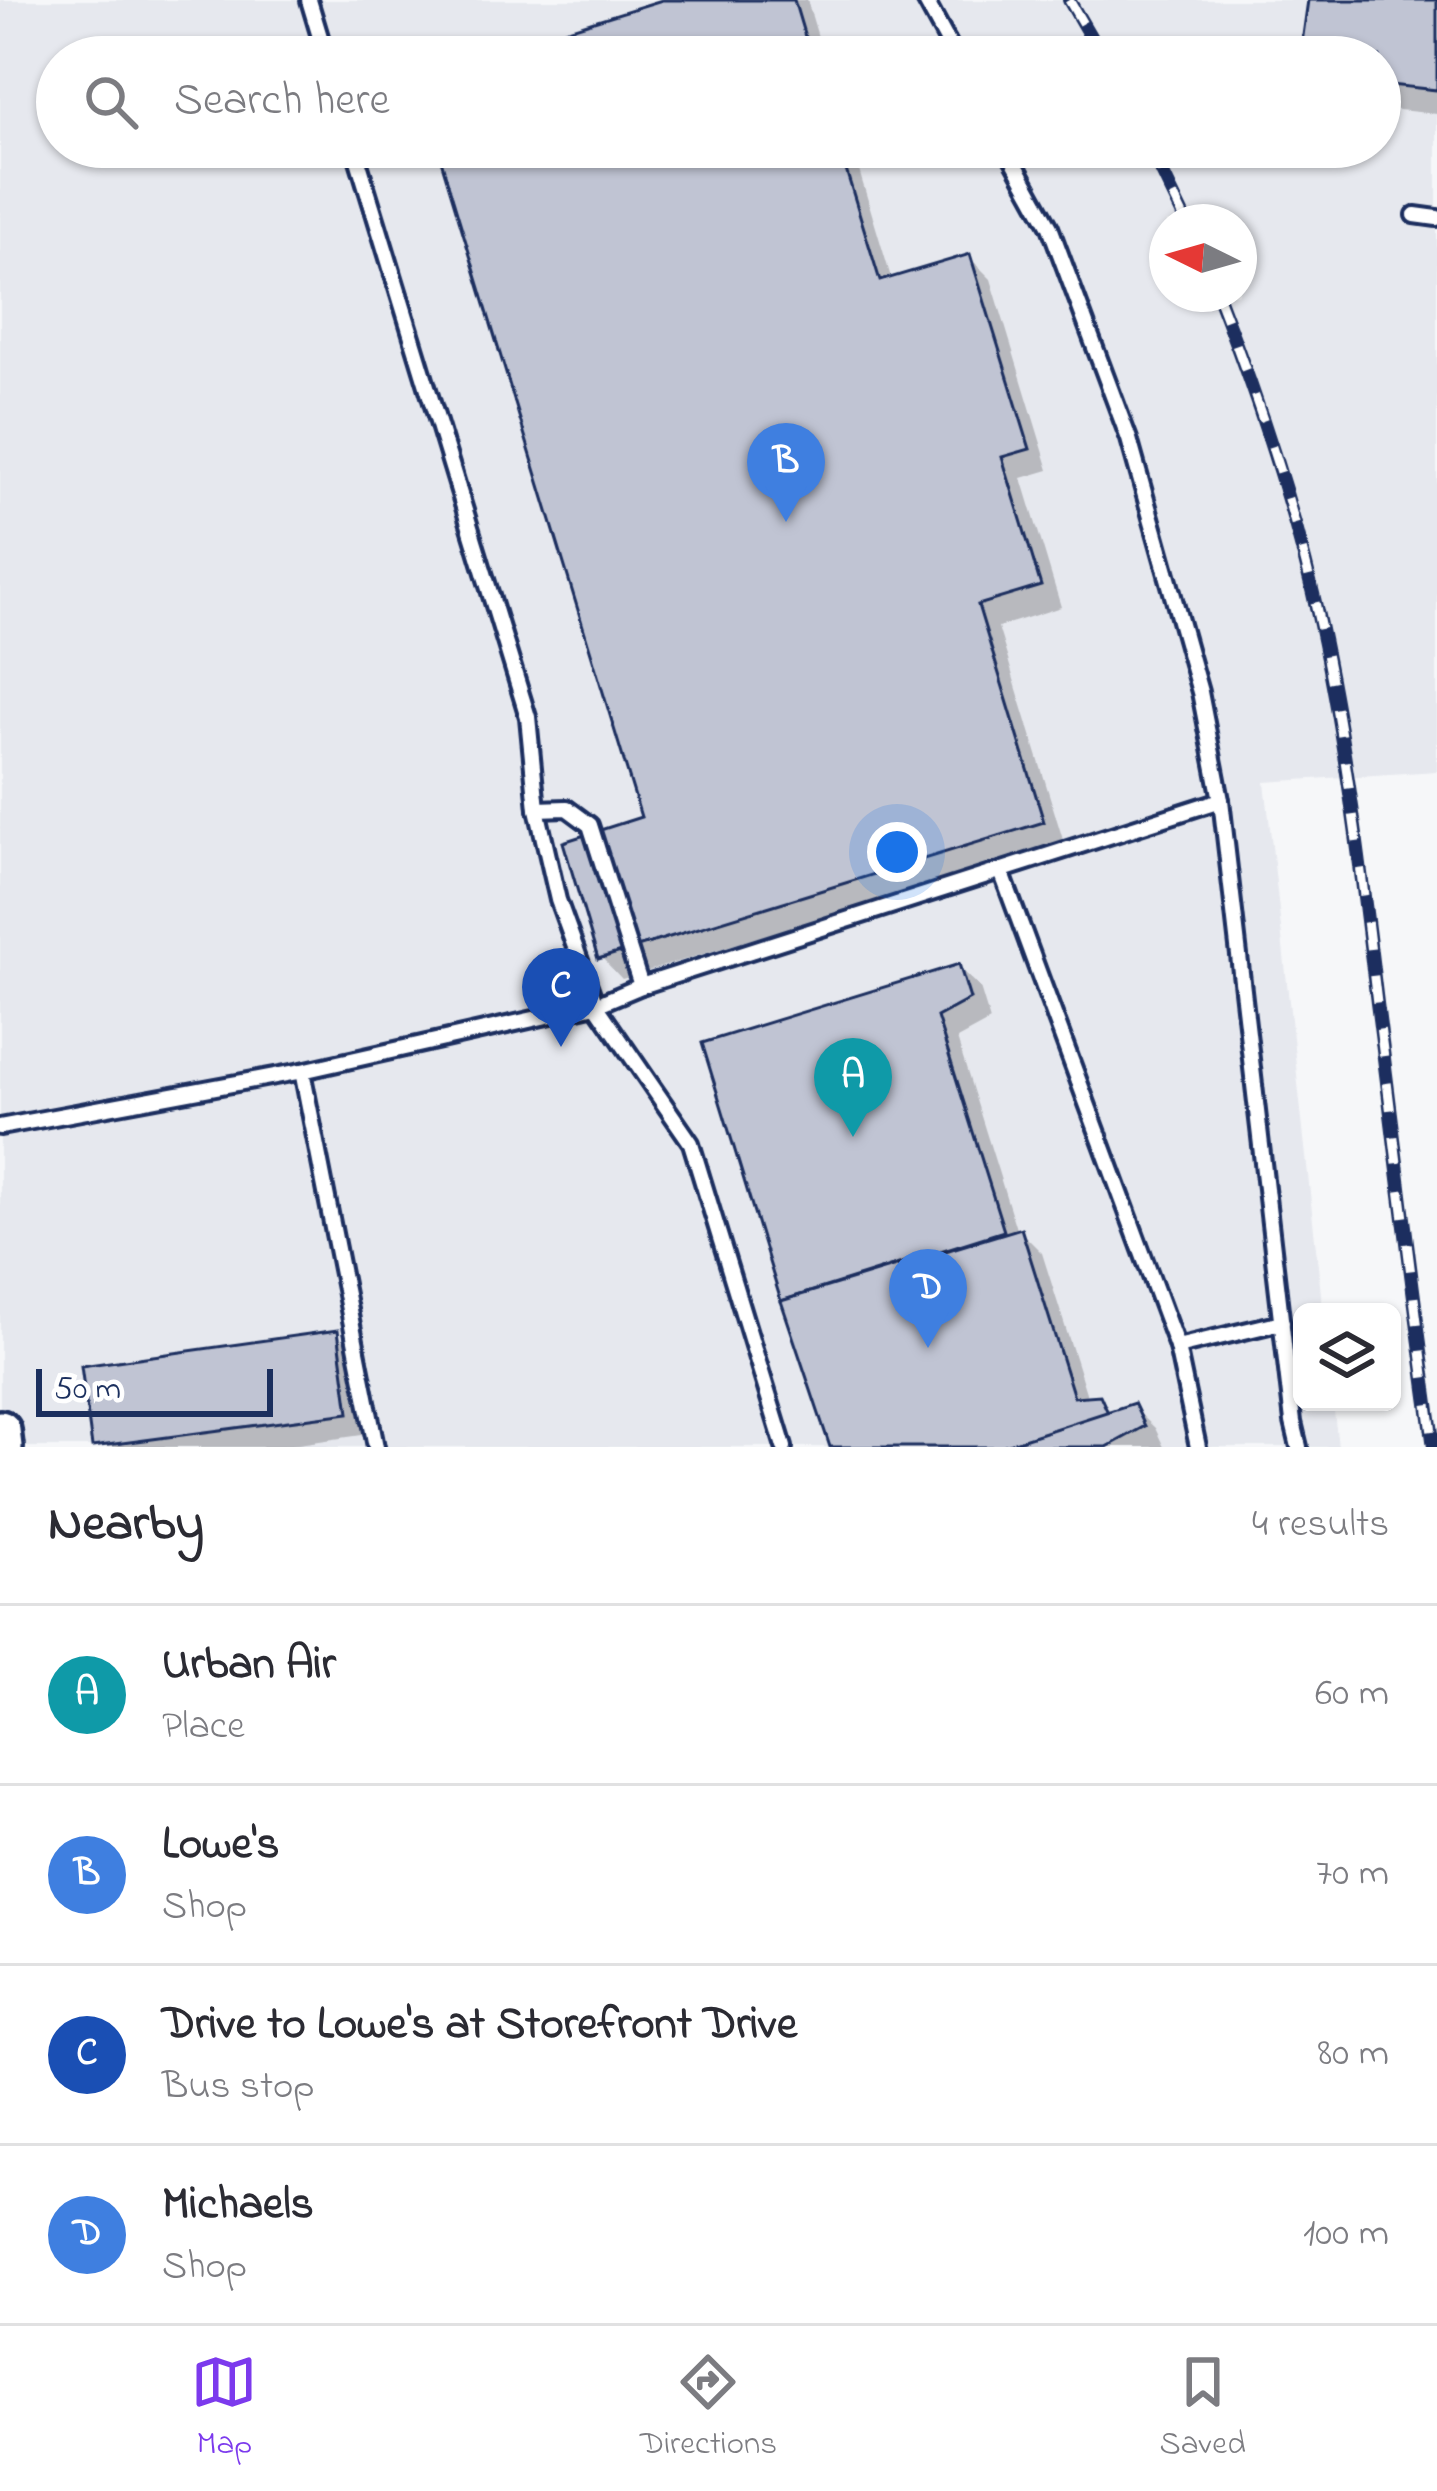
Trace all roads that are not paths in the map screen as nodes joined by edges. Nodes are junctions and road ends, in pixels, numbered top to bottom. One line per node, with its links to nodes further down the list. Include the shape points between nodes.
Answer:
1 (309, 0): 3 (lane)
2 (925, 0): 4 (lane)
3 (320, 36)
4 (945, 36)
5 (360, 168): 10 (lane, via 528,717)
6 (1018, 168): 9 (lane, via 1050,227 1129,439 1200,692)
7 (1415, 215): 8 (lane)
8 (1437, 218)
9 (1221, 800): 11 (lane); 16 (lane)
10 (537, 809): 12 (lane, via 567,808 590,825); 13 (lane)
11 (1001, 871): 12 (lane); 17 (lane)
12 (641, 986): 13 (lane)
13 (596, 1005): 14 (lane); 21 (lane, via 691,1143)
14 (302, 1071): 15 (lane); 20 (lane)
15 (0, 1127)
16 (1282, 1322): 17 (lane); 23 (lane)
17 (1177, 1347): 22 (lane)
18 (0, 1431): 19 (street)
19 (2, 1447)
20 (376, 1447)
21 (784, 1447)
22 (1198, 1447)
23 (1299, 1447)

